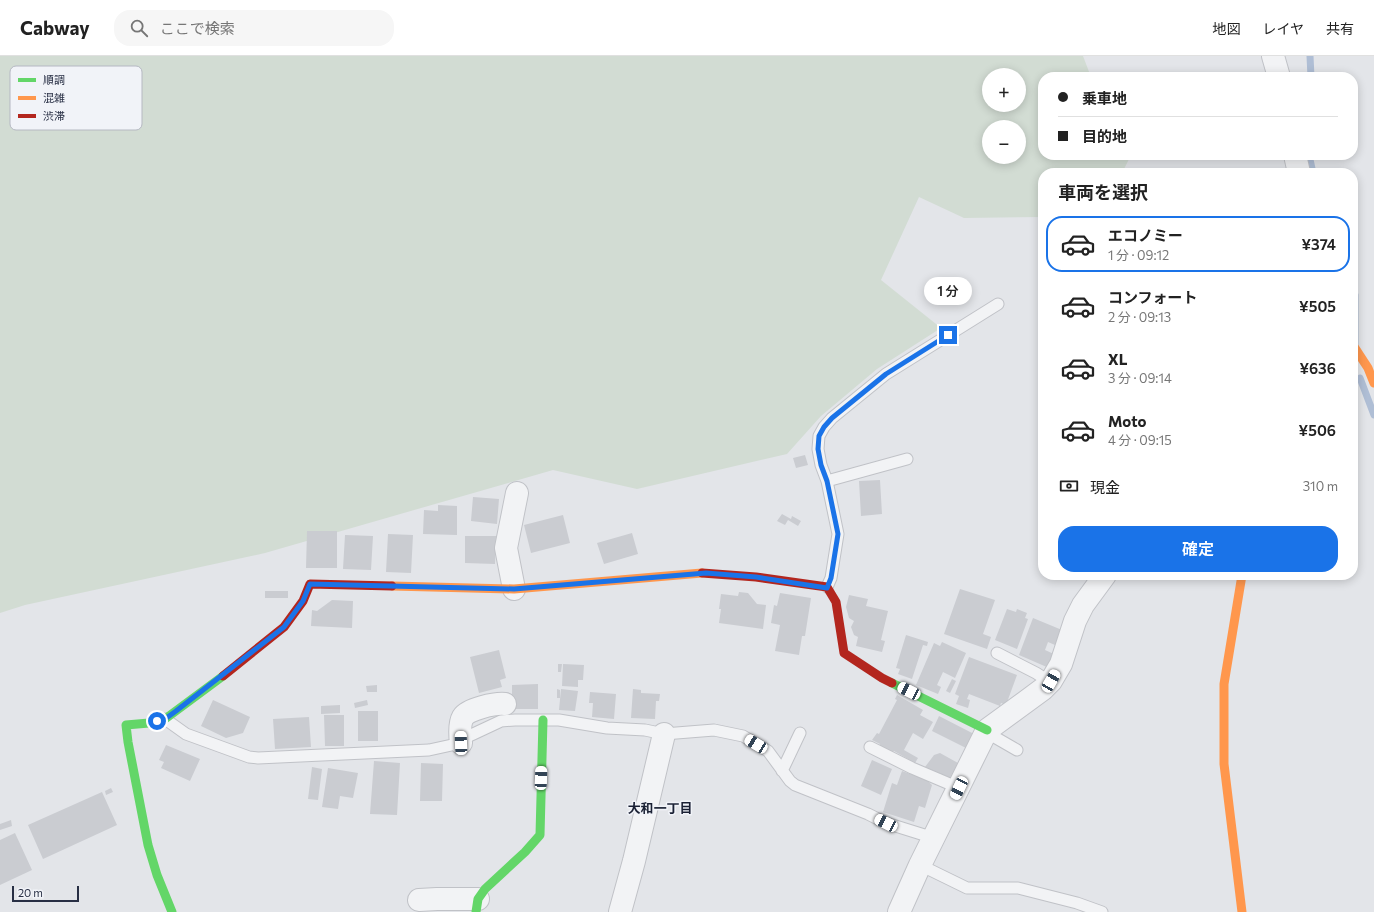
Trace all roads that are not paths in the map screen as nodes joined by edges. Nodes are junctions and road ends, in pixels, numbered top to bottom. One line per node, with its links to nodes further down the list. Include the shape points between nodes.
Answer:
1 (1273, 56): 2 (street)
2 (1278, 72)
3 (998, 304): 7 (lane, via 886,374 832,418 819,436 818,449)
4 (1358, 353): 5 (street)
5 (1374, 383)
6 (907, 459): 7 (lane)
7 (827, 481): 11 (lane, via 838,534)
8 (517, 493): 12 (street, via 506,548)
9 (1101, 580): 14 (street, via 1083,605 1061,664)
10 (1241, 580): 34 (street, via 1224,684 1224,756)
11 (827, 588): 12 (street, via 756,577 706,573); 18 (street, via 836,602 844,653 882,678)
12 (514, 589): 16 (street, via 310,584 303,601 284,627)
13 (997, 653): 14 (lane)
14 (1050, 682): 18 (street)
15 (505, 704): 21 (street, via 498,703 466,714 462,718)
16 (165, 719): 21 (lane, via 186,734 258,758 429,750); 30 (street, via 126,725 126,738 151,855)
17 (543, 720): 20 (lane); 21 (lane, via 501,721 469,736); 29 (street, via 540,835 485,889)
18 (987, 730): 23 (lane); 25 (street)
19 (800, 733): 24 (lane)
20 (664, 734): 24 (lane, via 714,730 743,736 768,751); 31 (street)
21 (461, 743)
22 (870, 747): 25 (lane)
23 (1017, 750)
24 (782, 771): 26 (lane, via 795,785 886,823)
25 (959, 788): 26 (street)
26 (934, 838): 27 (street)
27 (920, 865): 32 (street); 33 (lane, via 967,888 1018,888)
28 (419, 900): 29 (street, via 437,898)
29 (477, 906)
30 (172, 912)
31 (620, 912)
32 (899, 912)
33 (1102, 912)
34 (1242, 912)

